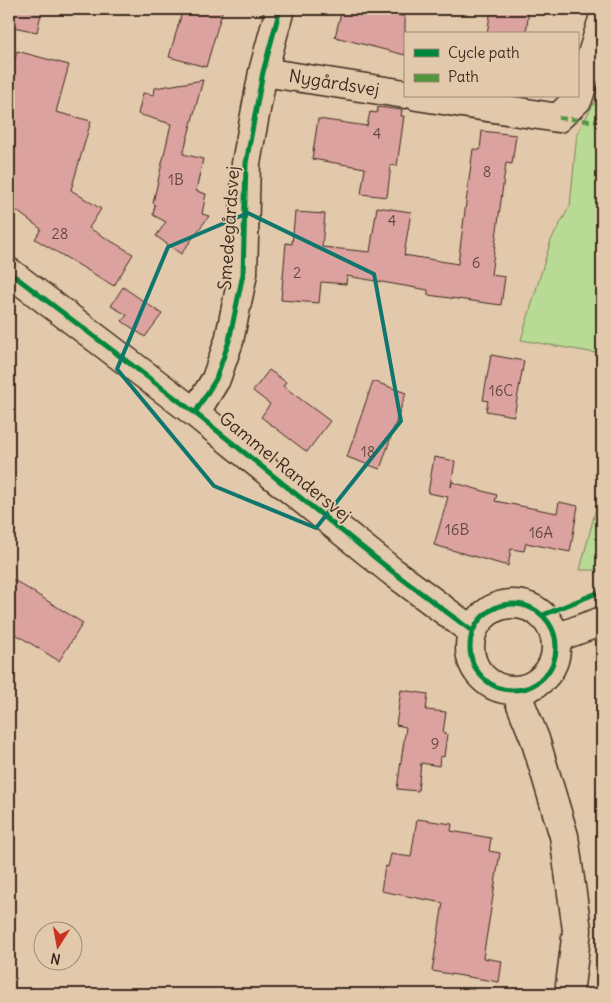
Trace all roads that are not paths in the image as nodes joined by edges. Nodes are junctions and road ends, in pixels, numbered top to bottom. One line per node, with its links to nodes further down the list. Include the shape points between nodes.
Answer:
1 (280, 9): 3 (street, Smedegårdsvej)
2 (602, 22): 5 (street, via 578,99 558,118)
3 (263, 72): 4 (street, Nygårdsvej); 7 (street, Smedegårdsvej, via 246,162 244,274 230,341 216,380)
4 (404, 94)
5 (430, 98)
6 (9, 272): 7 (street, Gammel Randersvej)
7 (196, 413): 9 (street, Gammel Randersvej, via 393,572)
8 (602, 621): 10 (street)
9 (472, 631): 10 (street, via 489,610 512,603 525,605 543,615); 11 (street, via 469,650 472,664 484,680 494,686)
10 (556, 638): 11 (street, via 550,670 537,684)
11 (515, 690): 12 (street, via 564,836 577,930)
12 (569, 994)

